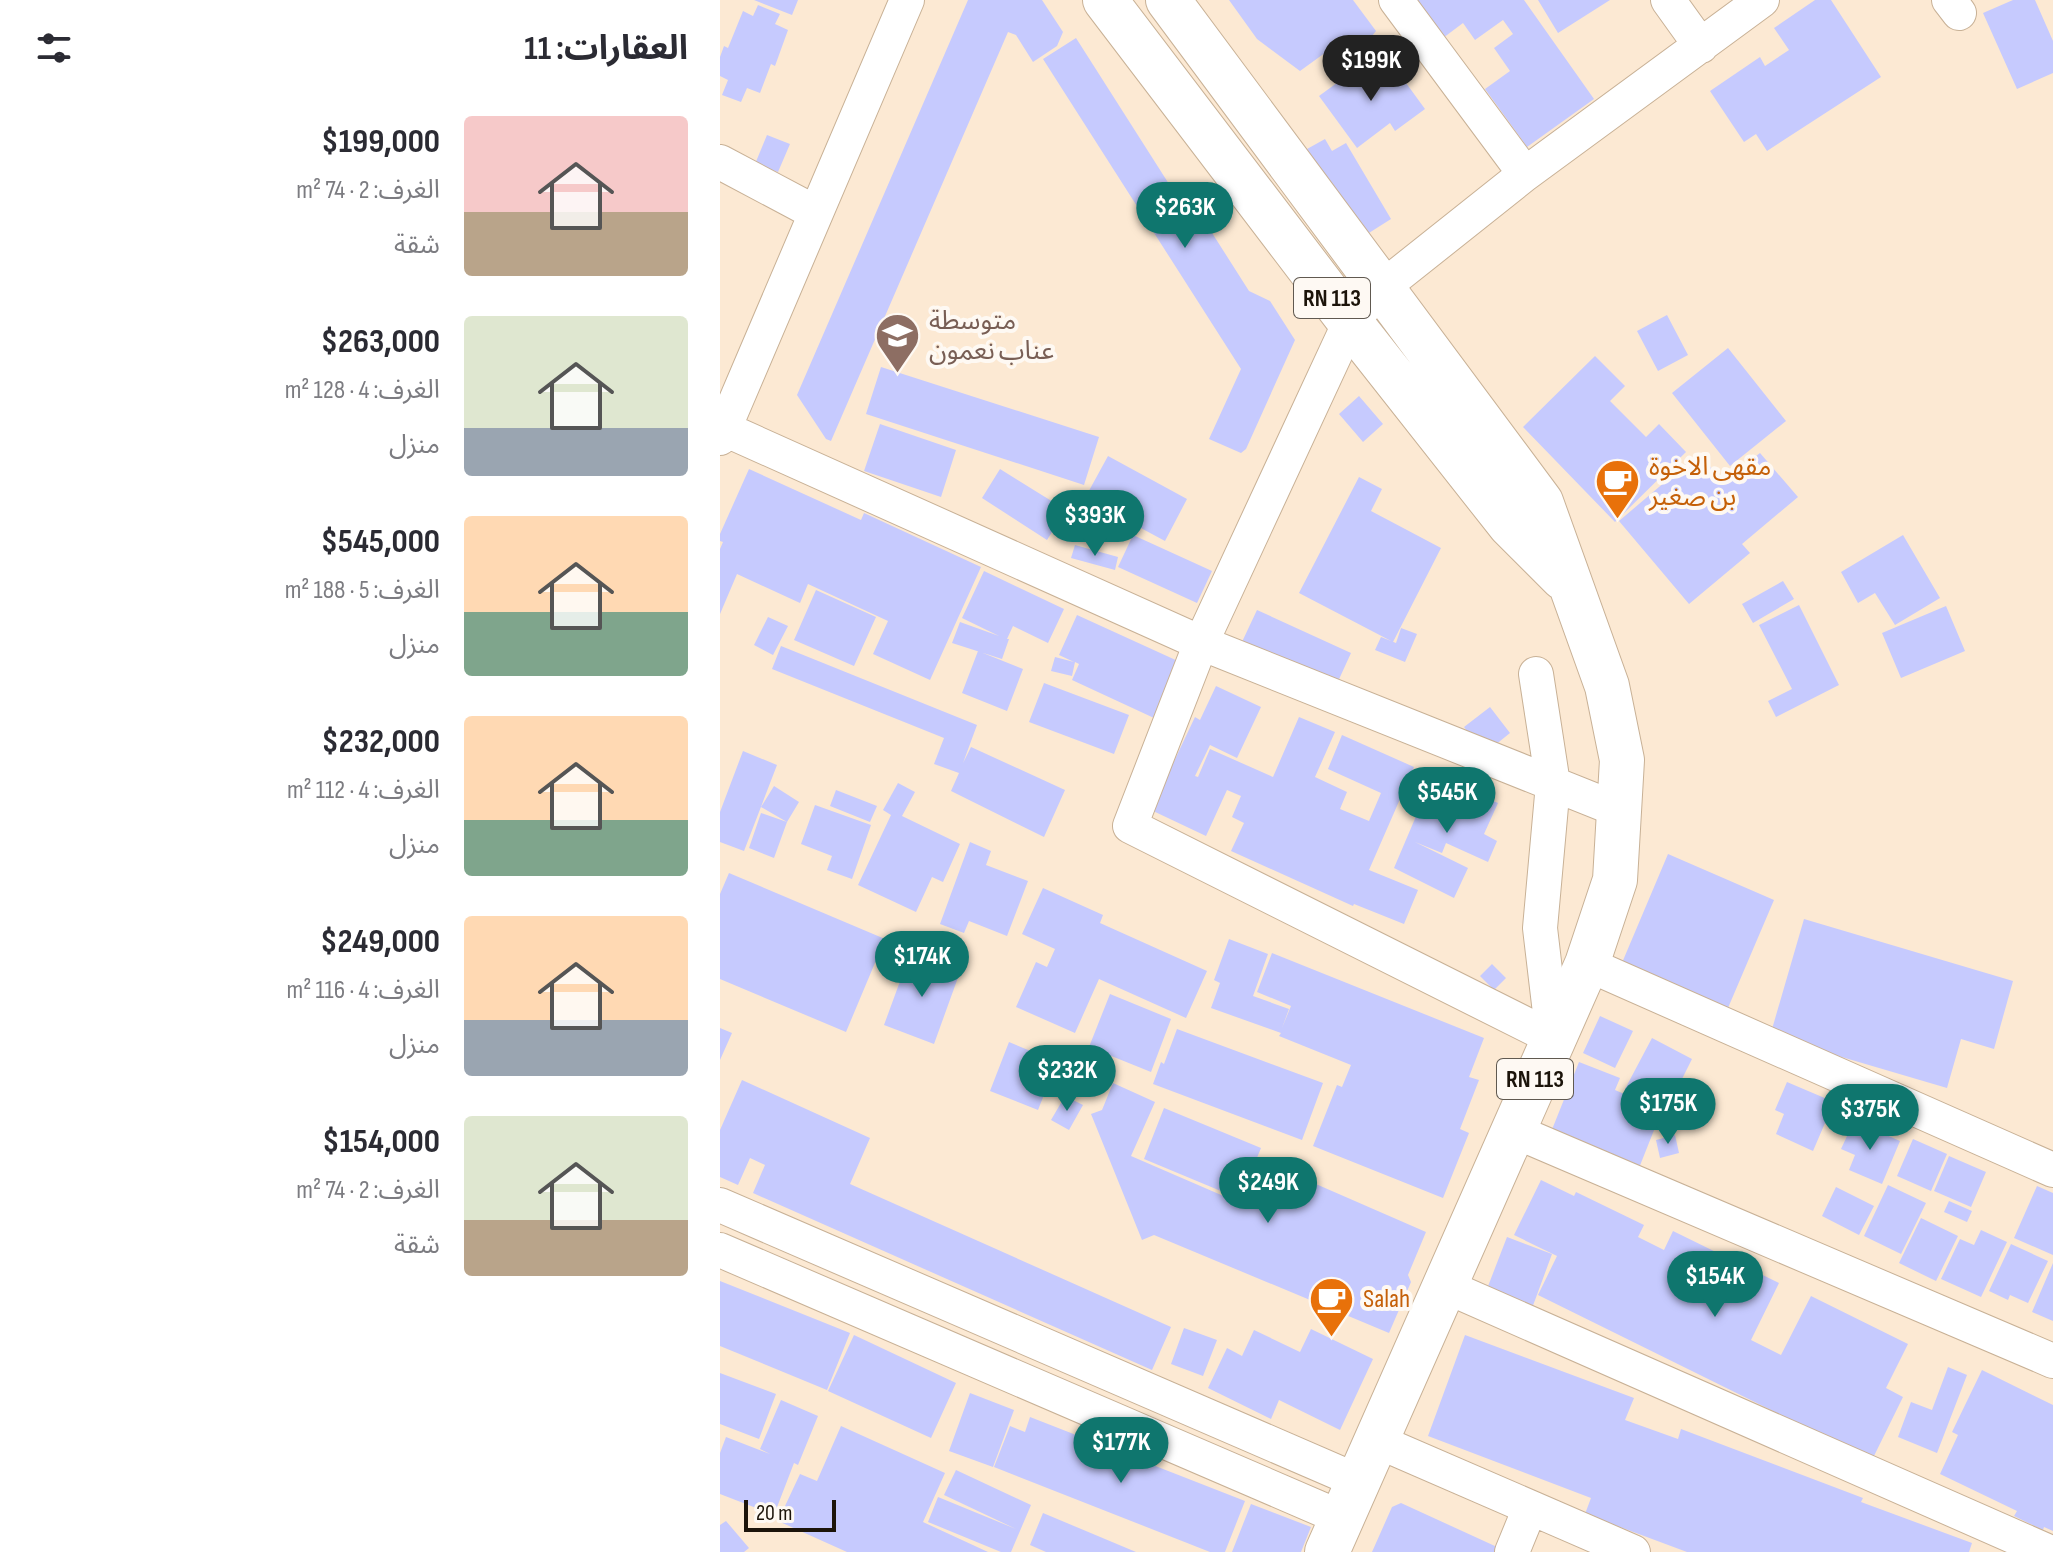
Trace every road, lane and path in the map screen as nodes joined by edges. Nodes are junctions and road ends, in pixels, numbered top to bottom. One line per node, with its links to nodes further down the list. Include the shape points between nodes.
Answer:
1 (907, 0): 10 (street)
2 (1105, 0): 12 (main road, RN 113)
3 (1168, 0): 11 (main road, RN 113)
4 (1396, 0): 9 (street)
5 (1668, 0): 7 (street)
6 (1762, 0): 7 (street)
7 (1701, 46): 9 (street)
8 (720, 162): 10 (street)
9 (1525, 174): 11 (street)
10 (816, 213): 13 (street)
11 (1383, 287): 12 (street); 14 (main road, RN 113, via 1541,502)
12 (1350, 322): 14 (main road, RN 113, via 1510,525); 15 (street)
13 (721, 431): 15 (street)
14 (1571, 586): 18 (main road, RN 113, via 1607,686 1622,760)
15 (1201, 643): 17 (street); 20 (street, via 1130,826)
16 (1536, 674): 17 (street)
17 (1553, 784): 18 (street); 20 (street, via 1540,928)
18 (1621, 811): 19 (main road, RN 113, via 1615,880)
19 (1587, 964): 20 (main road, RN 113); 22 (street)
20 (1553, 1038): 21 (main road, RN 113)
21 (1512, 1130): 25 (main road, RN 113); 26 (street)
22 (2053, 1170)
23 (720, 1205): 29 (street)
24 (720, 1250): 29 (street)
25 (1445, 1286): 27 (main road, RN 113); 32 (street)
26 (2053, 1361)
27 (1377, 1441): 28 (street); 29 (main road, RN 113)
28 (1530, 1508): 30 (street); 31 (street)
29 (1343, 1517)
30 (1512, 1552)
31 (1633, 1552)
32 (2049, 1552)

